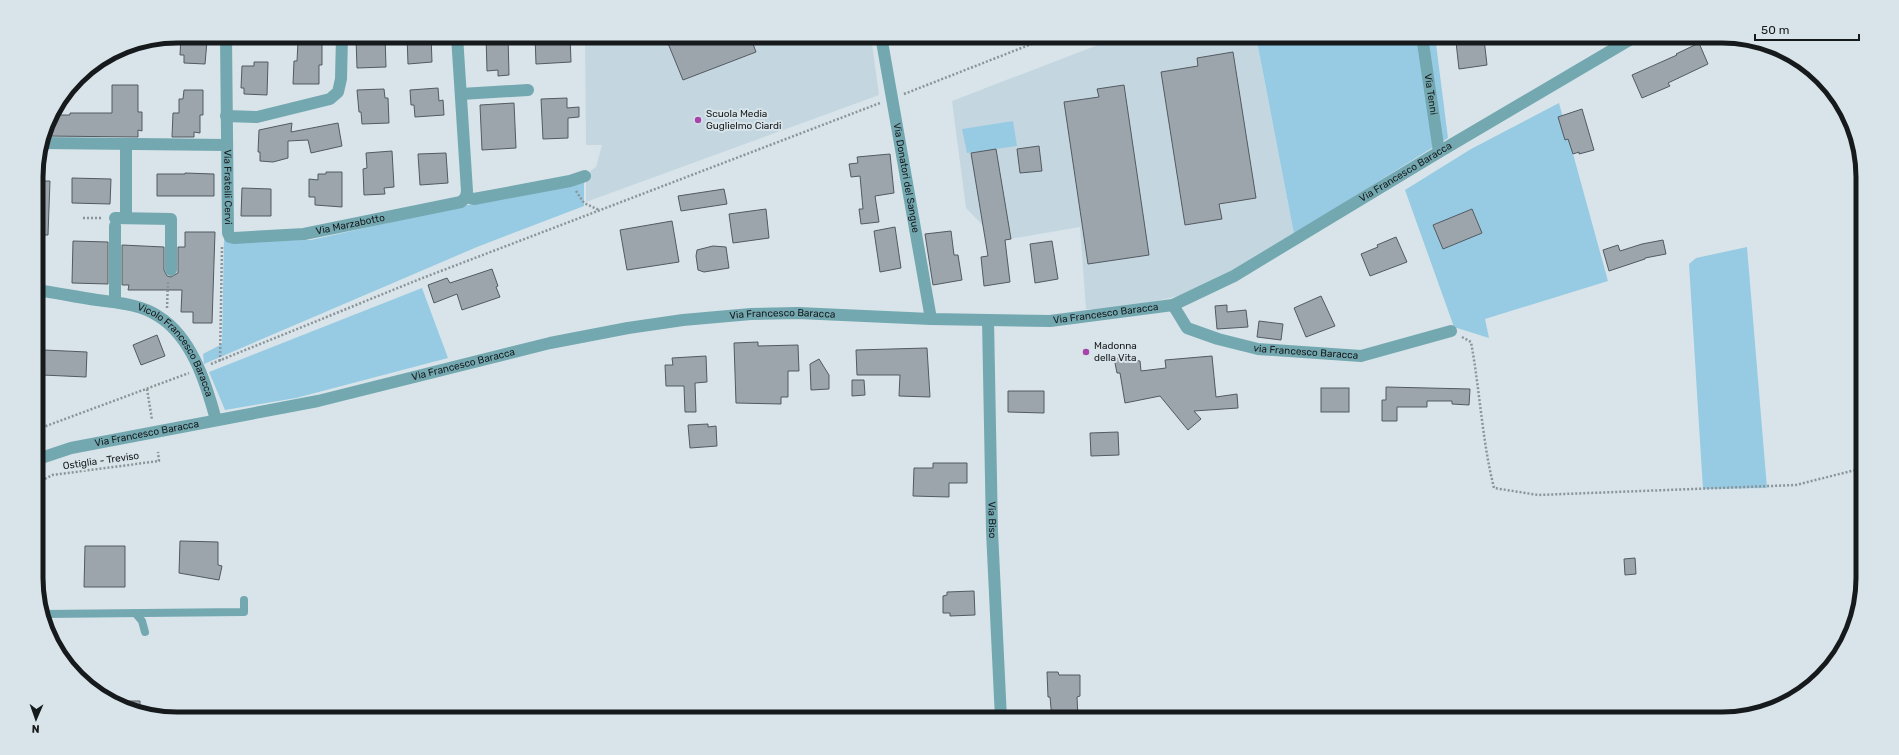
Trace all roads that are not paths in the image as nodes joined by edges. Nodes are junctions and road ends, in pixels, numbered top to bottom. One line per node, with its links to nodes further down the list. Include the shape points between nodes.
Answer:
1 (226, 43): 9 (street)
2 (342, 43): 9 (street, via 341,79 338,92 330,99 257,117)
3 (457, 43): 8 (street)
4 (882, 43): 22 (street, Via Donatori del Sangue)
5 (1423, 43): 13 (street, Via Tenni)
6 (1624, 43): 13 (street, Via Francesco Baracca)
7 (528, 90): 8 (street)
8 (461, 94): 15 (street)
9 (226, 116): 12 (street)
10 (48, 143): 11 (street, Via Fratelli Cervi)
11 (126, 145): 12 (street, Via Fratelli Cervi); 16 (street)
12 (227, 145): 17 (street, Via Fratelli Cervi)
13 (1438, 152): 21 (street, Via Francesco Baracca, via 1234,276)
14 (585, 176): 15 (street, Via Marzabotto, via 474,199)
15 (466, 197): 17 (street, Via Marzabotto, via 461,202 304,234)
16 (119, 221): 18 (street, via 171,219); 20 (street)
17 (230, 237)
18 (171, 270)
19 (43, 291): 20 (street, Vicolo Francesco Baracca)
20 (115, 302): 25 (street, Vicolo Francesco Baracca, via 129,304 158,315 181,337 196,362)
21 (1173, 305): 23 (street, Via Francesco Baracca, via 1050,321); 24 (street, via Francesco Baracca, via 1187,328 1218,340 1258,349 1361,356)
22 (931, 320): 23 (street, Via Francesco Baracca); 25 (street, Via Francesco Baracca, via 751,314 667,322 550,343 318,401)
23 (988, 320): 31 (street, Via Biso, via 992,531)
24 (1451, 331)
25 (216, 420): 26 (street, Via Francesco Baracca, via 71,448)
26 (43, 457)
27 (244, 600): 29 (lane, via 244,612)
28 (48, 614): 29 (lane)
29 (136, 614): 30 (lane, via 142,620)
30 (145, 632)
31 (1001, 712)

